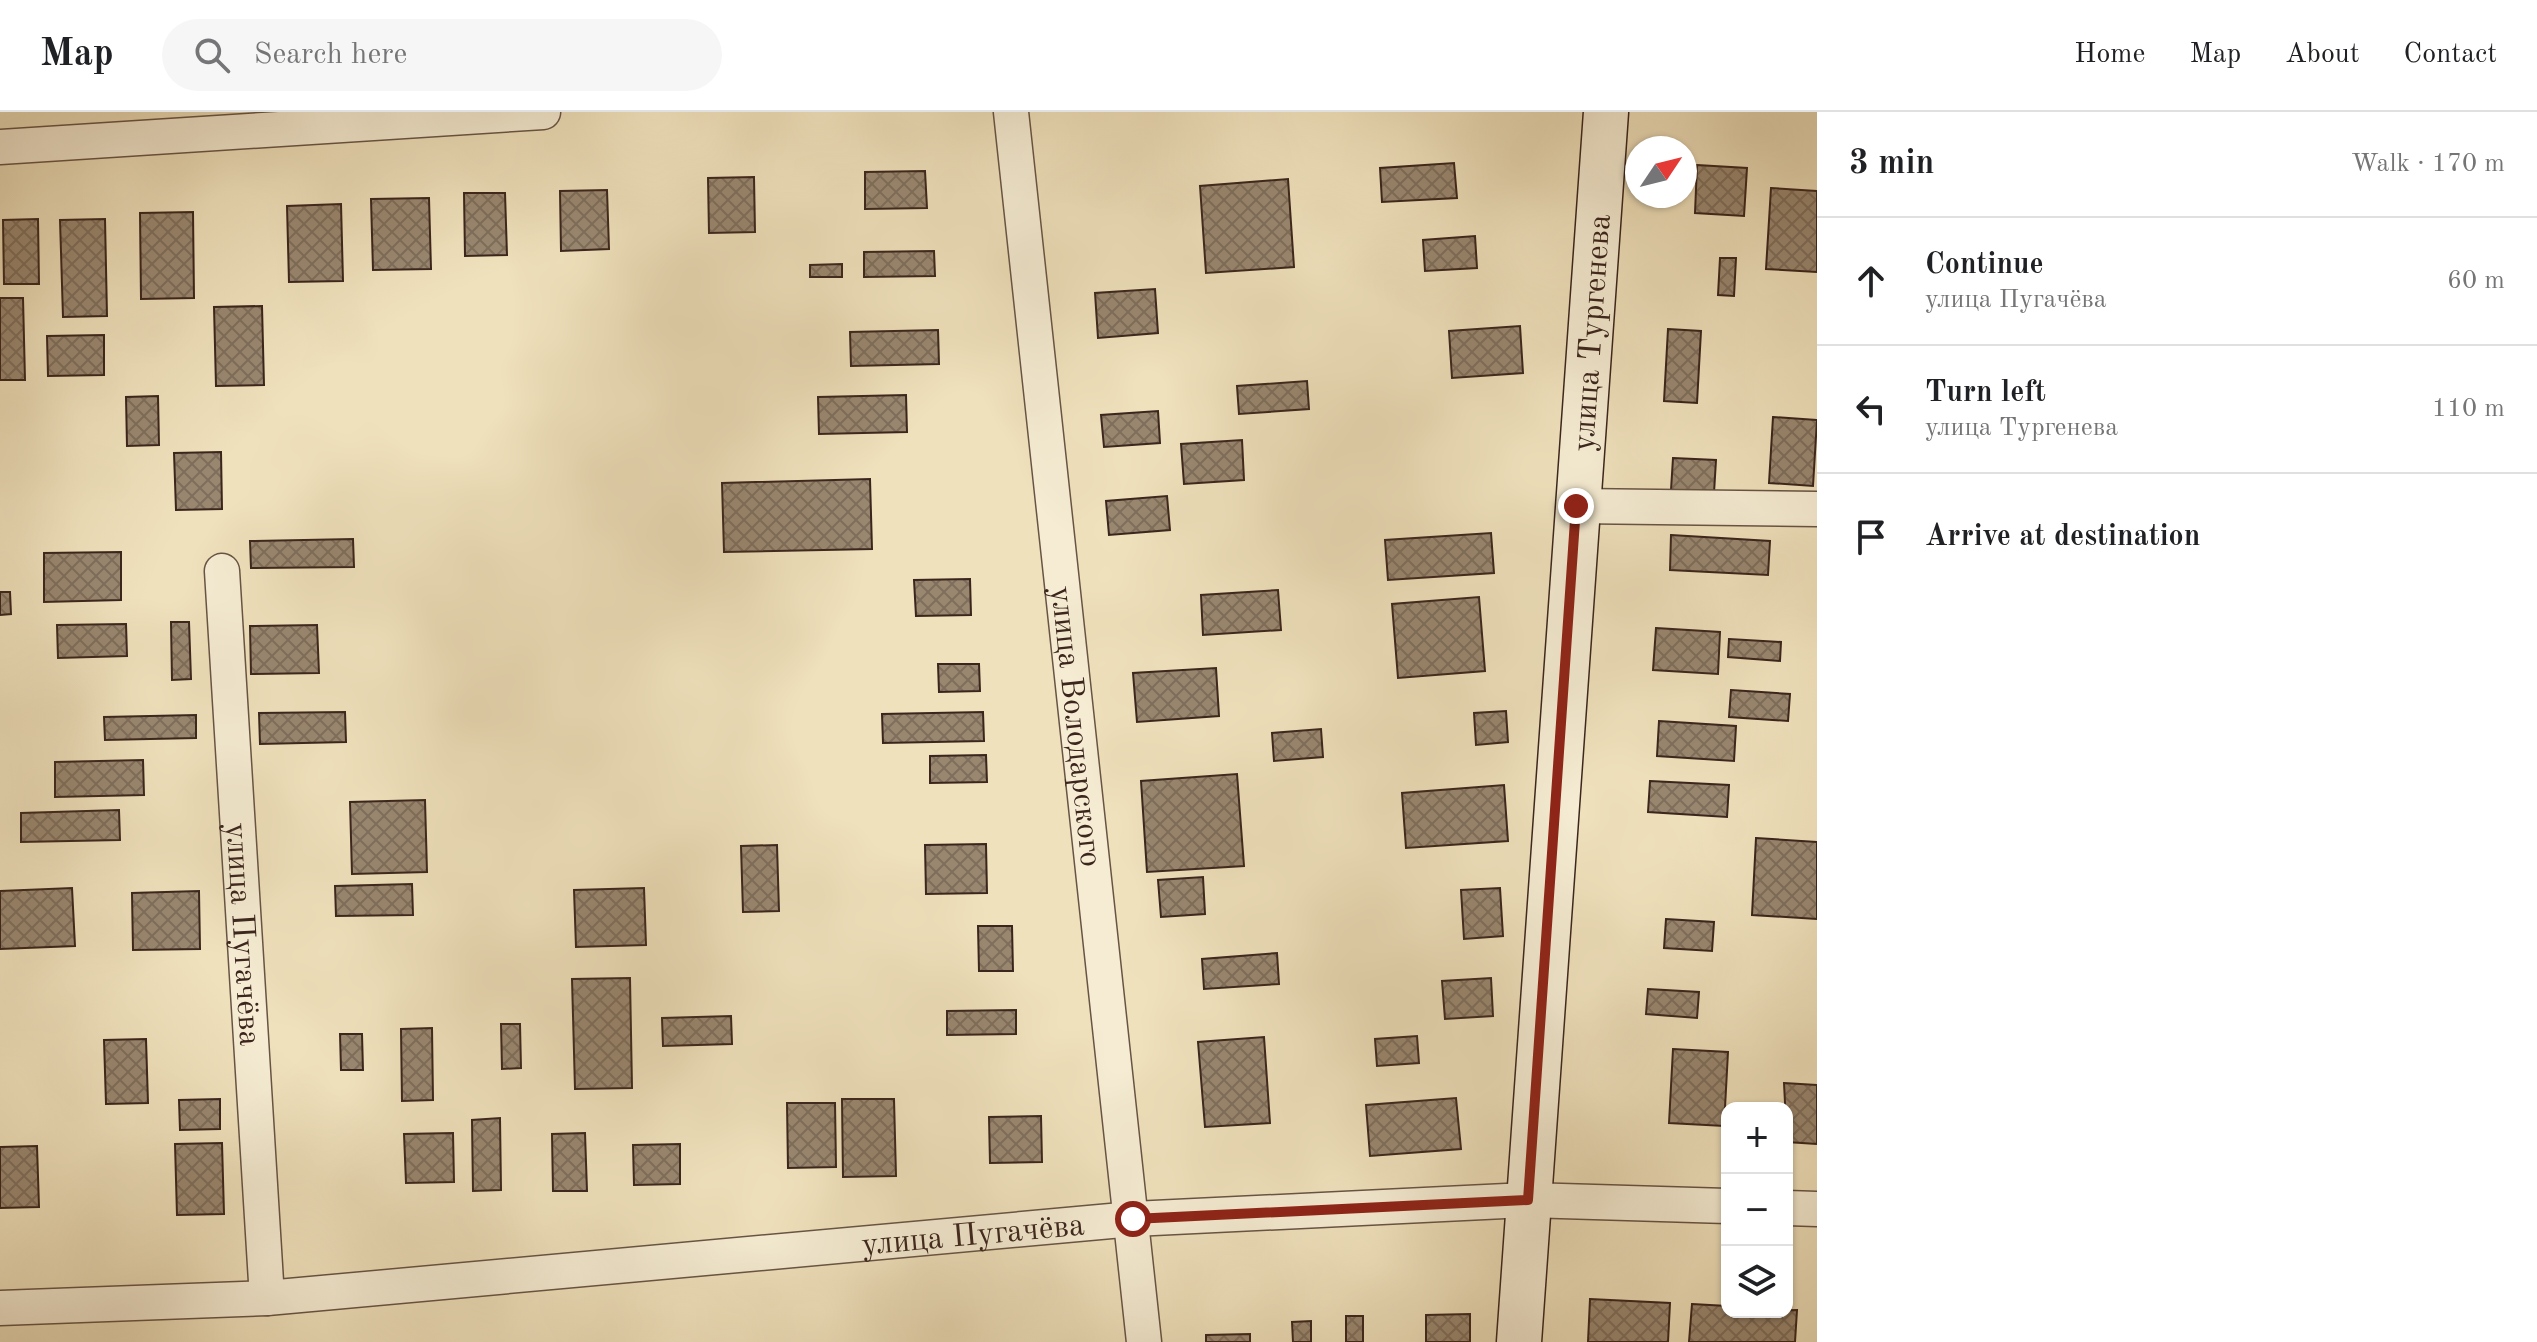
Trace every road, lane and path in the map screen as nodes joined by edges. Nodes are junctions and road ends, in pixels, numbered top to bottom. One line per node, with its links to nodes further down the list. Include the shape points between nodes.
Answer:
1 (543, 112): 4 (street)
2 (1011, 112): 13 (street, улица Володарского)
3 (1606, 112): 6 (main road, улица Тургенева)
4 (222, 123): 5 (street)
5 (0, 147)
6 (1576, 506): 7 (street); 9 (main road, улица Тургенева)
7 (1817, 509)
8 (222, 571): 14 (street, улица Пугачёва)
9 (1528, 1200): 10 (street, улица Пугачёва); 13 (street, улица Пугачёва); 17 (main road, улица Тургенева)
10 (1721, 1206)
11 (1793, 1208): 12 (street)
12 (1817, 1209)
13 (1133, 1219): 14 (street, улица Пугачёва); 16 (street, улица Володарского)
14 (267, 1298): 15 (street, улица Пугачёва)
15 (0, 1308)
16 (1144, 1342)
17 (1519, 1342)

